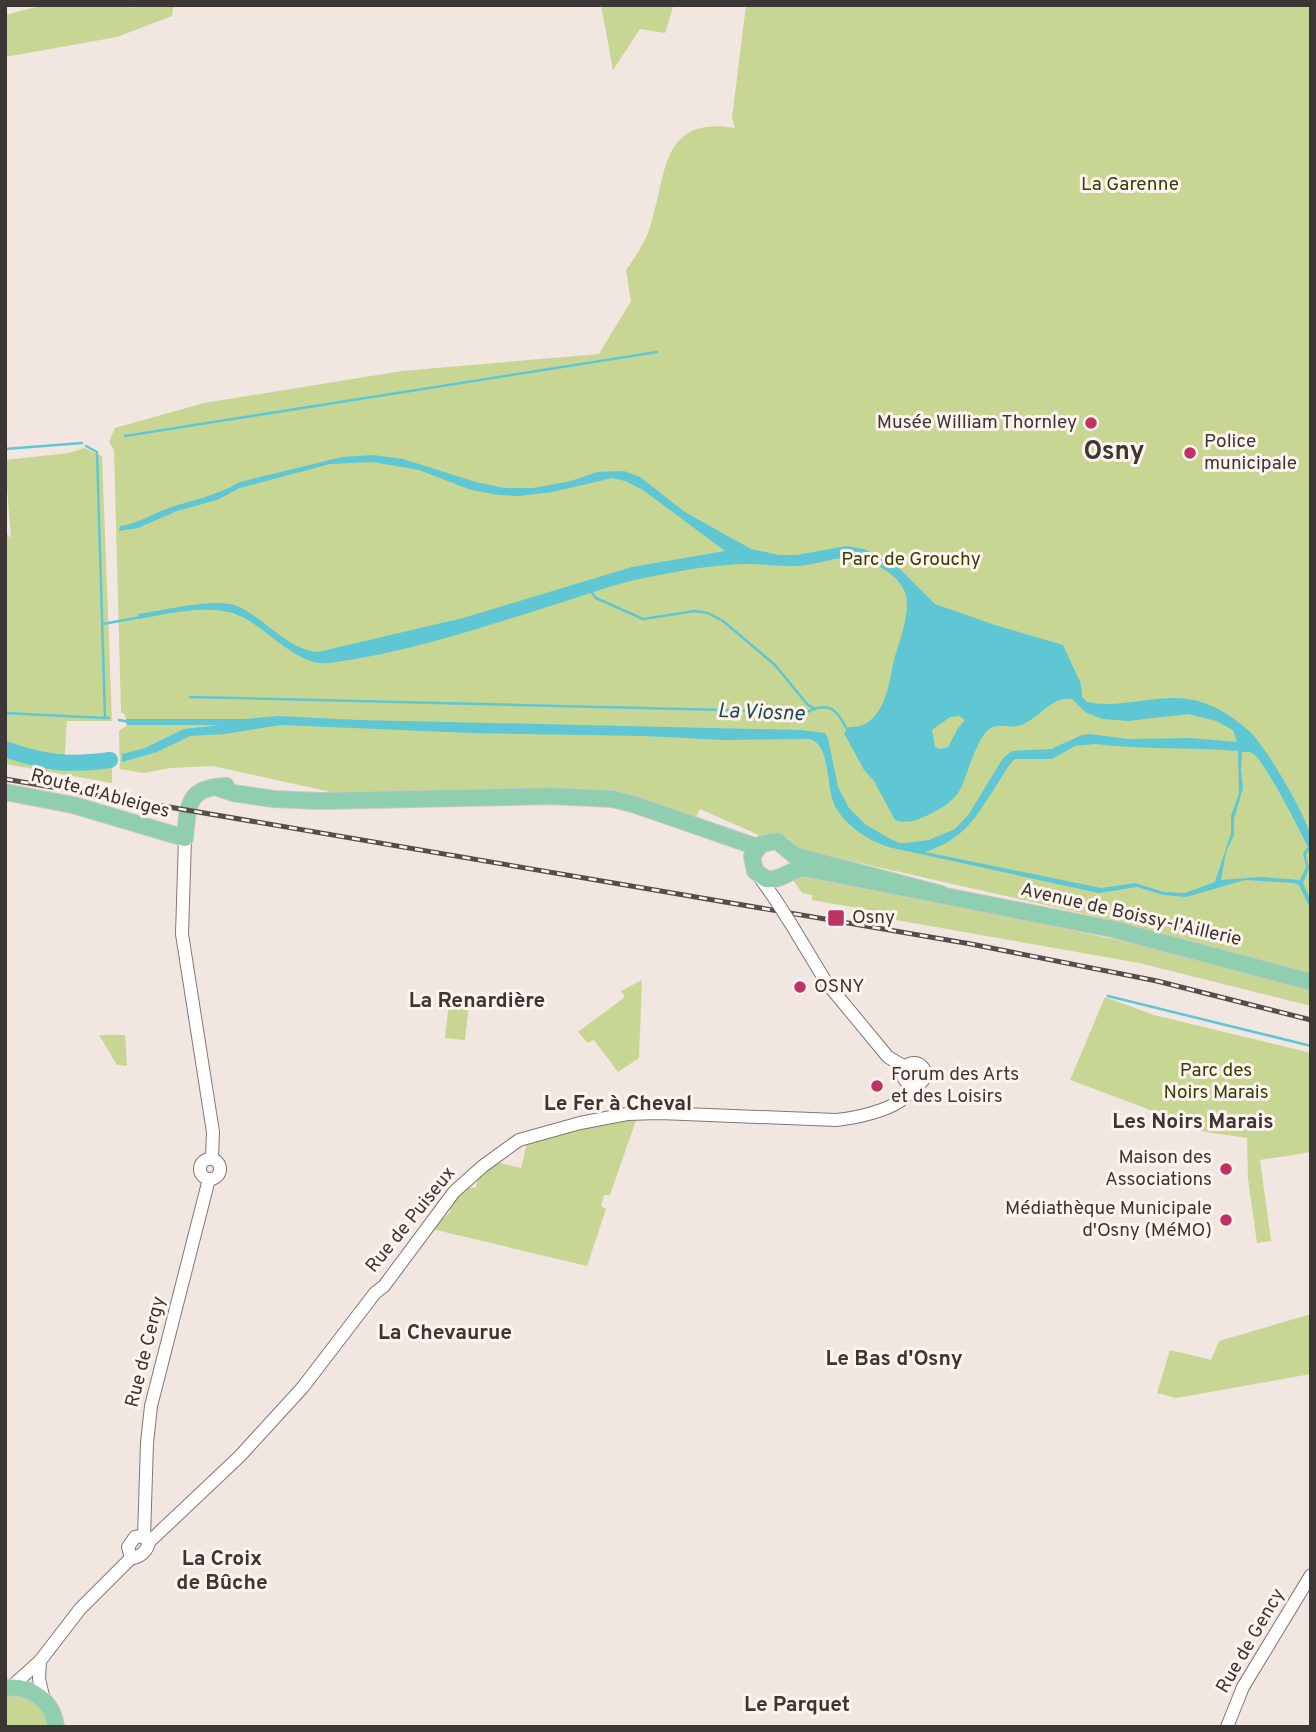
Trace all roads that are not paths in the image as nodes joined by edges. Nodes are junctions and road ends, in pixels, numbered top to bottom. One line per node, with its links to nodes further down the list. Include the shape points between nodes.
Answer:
1 (5, 792): 2 (main road, Route d'Ableiges, via 74,805)
2 (185, 838): 3 (main road, via 194,796 215,787 274,799 612,799); 12 (street, Rue de Cergy, via 182,934 213,1132 212,1158 200,1167 209,1179 151,1406)
3 (757, 847): 4 (main road, via 777,841); 5 (main road, via 752,862)
4 (789, 851): 6 (main road, via 791,862); 7 (main road)
5 (758, 875): 6 (main road, via 766,880); 8 (street)
6 (781, 876): 7 (main road, via 804,868); 8 (street)
7 (941, 894): 9 (main road, Avenue de Boissy-l'Aillerie, via 1112,929)
8 (775, 899): 10 (street, bridge, via 827,982 888,1057)
9 (1311, 982)
10 (905, 1067): 11 (street, via 903,1076); 11 (street, via 915,1062 924,1069 923,1080)
11 (912, 1085): 12 (street, Rue de Puiseux, via 905,1098 853,1119 628,1114 519,1140 454,1192 303,1387 240,1456)
12 (147, 1539): 14 (street, Rue de Puiseux, via 131,1541 131,1558 80,1609)
13 (1311, 1575): 18 (street, Rue de Gency, via 1243,1687)
14 (40, 1661): 15 (street); 16 (street)
15 (8, 1688): 16 (main road, via 29,1690)
16 (44, 1700): 17 (main road)
17 (58, 1725)
18 (1227, 1727)

